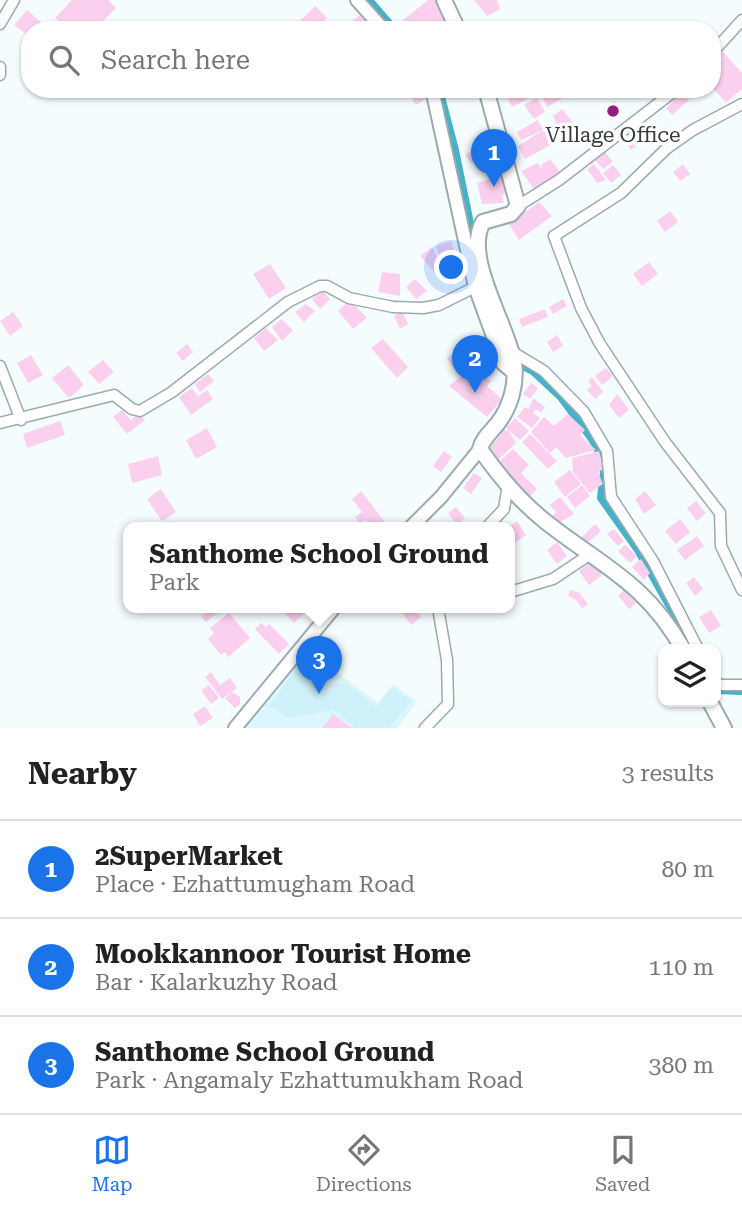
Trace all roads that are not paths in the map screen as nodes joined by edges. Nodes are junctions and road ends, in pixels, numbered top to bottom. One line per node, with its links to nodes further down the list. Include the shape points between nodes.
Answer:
1 (15, 0): 7 (street)
2 (357, 0): 5 (street)
3 (444, 0): 6 (main road)
4 (742, 20): 8 (street)
5 (376, 21)
6 (454, 21)
7 (0, 24)
8 (721, 43)
9 (0, 67): 10 (street)
10 (0, 75)
11 (434, 98): 16 (street)
12 (488, 98): 15 (main road)
13 (665, 98): 15 (street)
14 (742, 104): 27 (street, via 693,130 621,193 554,236 600,344 665,442 720,513 721,546)
15 (518, 206): 17 (main road, via 511,214 483,222 477,244)
16 (475, 286): 17 (street, via 503,364); 19 (street, via 439,305 393,307 349,298 320,286 288,302 172,392 140,411 114,395)
17 (513, 362): 21 (main road, via 509,403); 31 (street, via 544,371 584,412 607,451 611,498 653,561)
18 (0, 366): 19 (street)
19 (21, 420): 20 (street)
20 (0, 423)
21 (480, 449): 22 (main road); 23 (street)
22 (508, 484): 24 (street, via 504,509); 25 (main road, via 543,520)
23 (416, 522)
24 (492, 522)
25 (592, 553): 26 (street, via 553,579); 30 (main road, via 657,608)
26 (515, 590)
27 (742, 590)
28 (330, 613): 35 (street)
29 (439, 613): 36 (street, via 448,704)
30 (680, 644)
31 (695, 644)
32 (721, 685): 33 (street)
33 (742, 685)
34 (713, 707): 37 (main road)
35 (235, 728)
36 (425, 728)
37 (724, 728)

